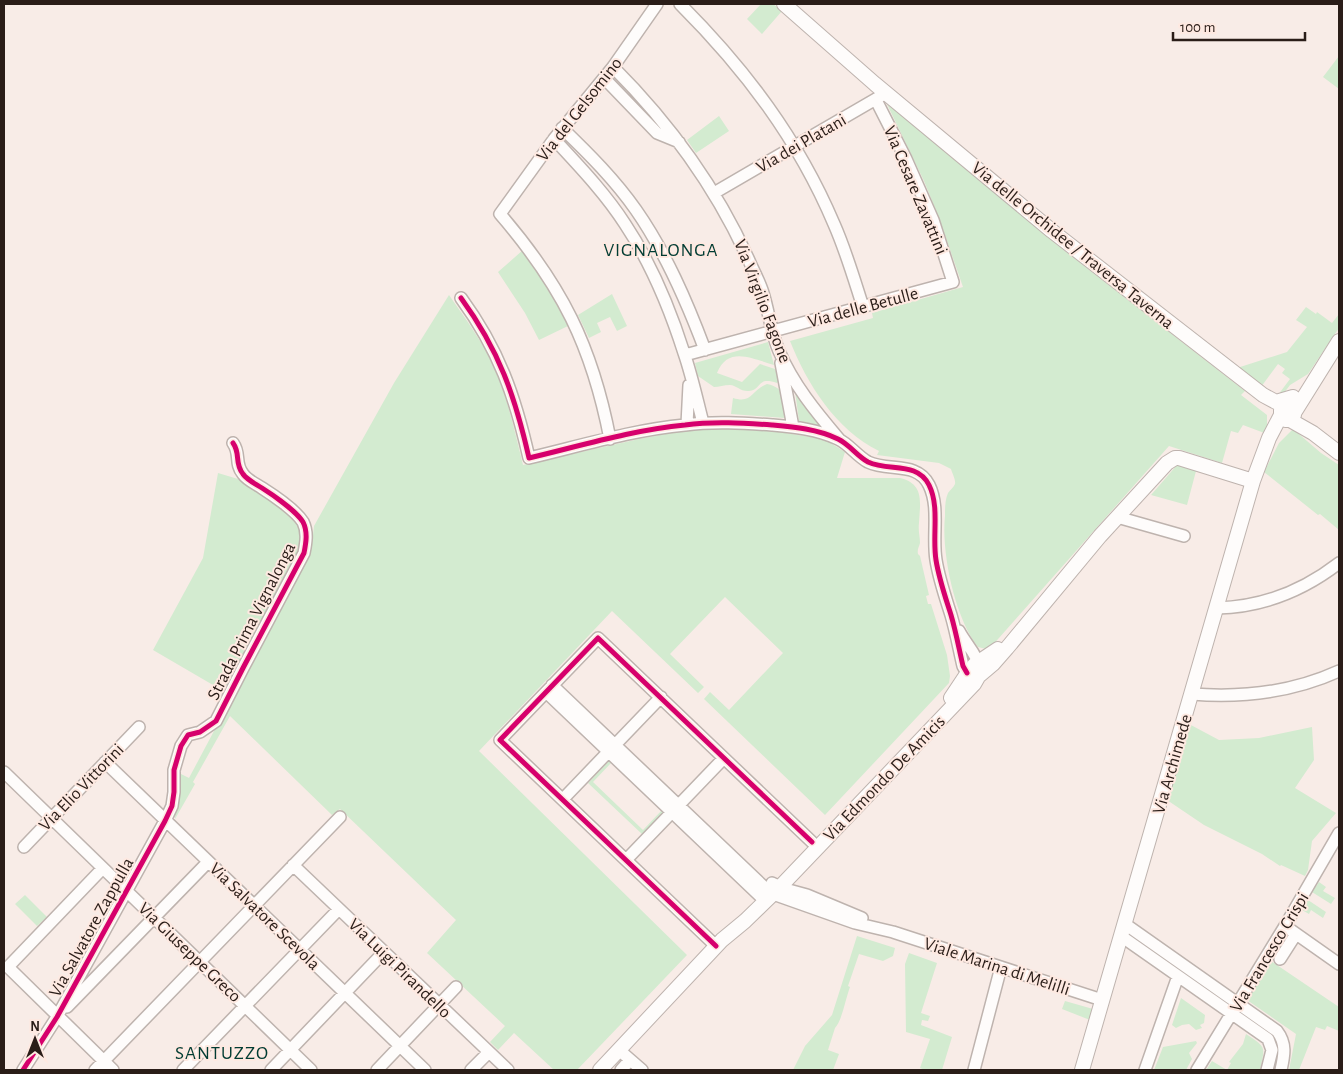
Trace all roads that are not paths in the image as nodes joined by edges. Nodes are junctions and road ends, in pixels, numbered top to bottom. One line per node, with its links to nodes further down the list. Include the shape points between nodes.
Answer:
1 (657, 4): 5 (street, Via del Gelsomino)
2 (680, 4): 11 (street, via 736,64)
3 (784, 4): 7 (main road, via 875,84)
4 (791, 4): 7 (main road, via 878,80)
5 (613, 67): 6 (street, Via del Gelsomino); 10 (street, Via Virgilio Fagone)
6 (604, 78): 8 (street, Via del Gelsomino); 10 (street, via 656,133)
7 (881, 96): 11 (street, Via dei Platani); 17 (street, Via Cesare Zavattini, via 933,220); 26 (main road, Via delle Orchidee / Traversa Taverna)
8 (562, 128): 9 (street, Via del Gelsomino); 12 (street)
9 (554, 139): 14 (street); 30 (street, Via del Gelsomino, via 500,214 545,271 568,310 593,368)
10 (680, 143): 13 (street, Via Virgilio Fagone)
11 (795, 146): 13 (street, Via dei Platani); 19 (street, via 834,225)
12 (618, 187): 14 (street); 15 (street, via 637,211)
13 (714, 193): 20 (street, Via Virgilio Fagone, via 763,292)
14 (604, 196): 16 (street, via 625,224)
15 (666, 261): 16 (street); 22 (street)
16 (650, 268): 24 (street)
17 (953, 282): 19 (street, Via delle Betulle)
18 (461, 298): 30 (street, via 486,334 505,374 529,458)
19 (863, 307): 20 (street, Via delle Betulle)
20 (773, 332): 22 (street, Via delle Betulle); 23 (street, Via Virgilio Fagone)
21 (1339, 341): 26 (main road, Via Archimede, via 1320,371)
22 (705, 350): 24 (street, Via delle Betulle)
23 (779, 352): 29 (street); 31 (street, Via Virgilio Fagone, via 804,396)
24 (685, 355): 25 (street)
25 (690, 374): 27 (street); 28 (street)
26 (1285, 413): 33 (main road, Via delle Orchidee / Traversa Taverna); 34 (main road, Via Archimede)
27 (703, 423): 28 (street); 29 (street)
28 (687, 424): 30 (street)
29 (793, 427): 31 (street)
30 (610, 439)
31 (840, 440): 39 (street, via 869,462 915,470 923,476 934,503 939,579)
32 (232, 443): 55 (street, Strada Prima Vignalonga, via 238,450 237,465 244,476 303,522 306,544 216,722 188,735 181,746 174,770 172,806)
33 (1339, 453)
34 (1253, 481): 35 (main road, via 1174,458); 38 (main road, Via Archimede)
35 (1117, 517): 36 (street); 40 (main road)
36 (1184, 536)
37 (1339, 563): 38 (street, via 1313,581 1279,597 1243,606)
38 (1217, 608): 44 (main road, Via Archimede)
39 (951, 616): 41 (street); 41 (street, via 971,650)
40 (1029, 620): 41 (main road); 41 (main road, via 993,664)
41 (974, 670): 57 (main road, Via Edmondo De Amicis, via 954,696); 63 (main road, Via Edmondo De Amicis, via 974,684)
42 (1339, 671): 44 (street, via 1302,685 1266,693)
43 (550, 688): 45 (street, via 598,638); 47 (street); 51 (street, via 500,740)
44 (1192, 694): 69 (main road, Via Archimede)
45 (661, 697): 47 (street); 48 (street)
46 (139, 727): 49 (street, Via Elio Vittorini)
47 (612, 748): 51 (street); 52 (street)
48 (724, 758): 52 (street); 57 (street)
49 (105, 762): 54 (street, Via Elio Vittorini); 55 (street, Via Salvatore Scevola)
50 (4, 772): 54 (street, Via Giuseppe Greco)
51 (563, 799): 59 (street)
52 (675, 809): 59 (street); 63 (street)
53 (340, 817): 61 (street)
54 (51, 818): 58 (street, Via Elio Vittorini); 62 (street, Via Giuseppe Greco)
55 (165, 821): 60 (street, Via Salvatore Scevola); 64 (street, Via Salvatore Zappulla)
56 (1338, 839): 68 (street, Via Francesco Crispi)
57 (812, 842): 63 (main road, Via Edmondo De Amicis)
58 (24, 847)
59 (626, 860): 72 (street)
60 (208, 862): 65 (street, Via Salvatore Scevola); 67 (street)
61 (293, 866): 65 (street); 66 (street, Via Luigi Pirandello)
62 (102, 869): 64 (street, Via Giuseppe Greco); 87 (street, via 8,967)
63 (774, 888): 70 (street, Viale Marina di Melilli, via 855,923); 70 (street, Viale Marina di Melilli, via 807,895); 72 (main road, Via Edmondo De Amicis, via 738,919)
64 (126, 891): 67 (street, Via Giuseppe Greco); 87 (street, Via Salvatore Zappulla)
65 (254, 906): 73 (street, Via Salvatore Scevola); 76 (street)
66 (339, 909): 73 (street); 74 (street, Via Luigi Pirandello)
67 (154, 917): 76 (street, Via Giuseppe Greco); 87 (street)
68 (1285, 926): 71 (street); 83 (street, Via Francesco Crispi)
69 (1123, 930): 79 (street); 82 (main road, Via Archimede); 83 (street)
70 (893, 932): 78 (street, Viale Marina di Melilli)
71 (1296, 934): 75 (street); 77 (street)
72 (719, 943): 93 (main road, Via Edmondo De Amicis)
73 (300, 949): 81 (street, Via Salvatore Scevola); 84 (street)
74 (384, 952): 81 (street); 85 (street, Via Luigi Pirandello)
75 (1280, 959)
76 (200, 962): 84 (street, Via Giuseppe Greco); 96 (street)
77 (1339, 964)
78 (1001, 967): 82 (street, Viale Marina di Melilli); 109 (street)
79 (1178, 976): 86 (street); 111 (street)
80 (456, 987): 85 (street)
81 (345, 994): 90 (street, Via Salvatore Scevola); 92 (street)
82 (1102, 1000): 110 (main road, Via Archimede)
83 (1238, 1003): 86 (street, Via Francesco Crispi); 88 (street)
84 (246, 1006): 92 (street, Via Giuseppe Greco); 101 (street)
85 (440, 1006): 90 (street); 94 (street, Via Luigi Pirandello)
86 (1231, 1013): 89 (street); 112 (street, Via Francesco Crispi)
87 (57, 1017): 96 (street); 98 (street, Via Salvatore Zappulla)
88 (1277, 1031): 89 (street); 91 (street)
89 (1270, 1044): 91 (street); 113 (street)
90 (400, 1046): 104 (street); 105 (street, Via Salvatore Scevola)
91 (1284, 1047): 114 (street)
92 (290, 1050): 102 (street); 103 (street, Via Giuseppe Greco)
93 (619, 1050): 95 (street); 97 (main road, Via Edmondo De Amicis)
94 (489, 1052): 106 (street); 107 (street, Via Luigi Pirandello)
95 (630, 1060): 97 (street); 108 (street)
96 (103, 1061): 99 (street); 100 (street)
97 (612, 1068)
98 (24, 1070)
99 (95, 1070)
100 (113, 1070)
101 (183, 1070)
102 (271, 1070)
103 (311, 1070)
104 (377, 1070)
105 (425, 1070)
106 (471, 1070)
107 (508, 1070)
108 (642, 1070)
109 (974, 1070)
110 (1082, 1070)
111 (1145, 1070)
112 (1197, 1070)
113 (1267, 1070)
114 (1281, 1070)

